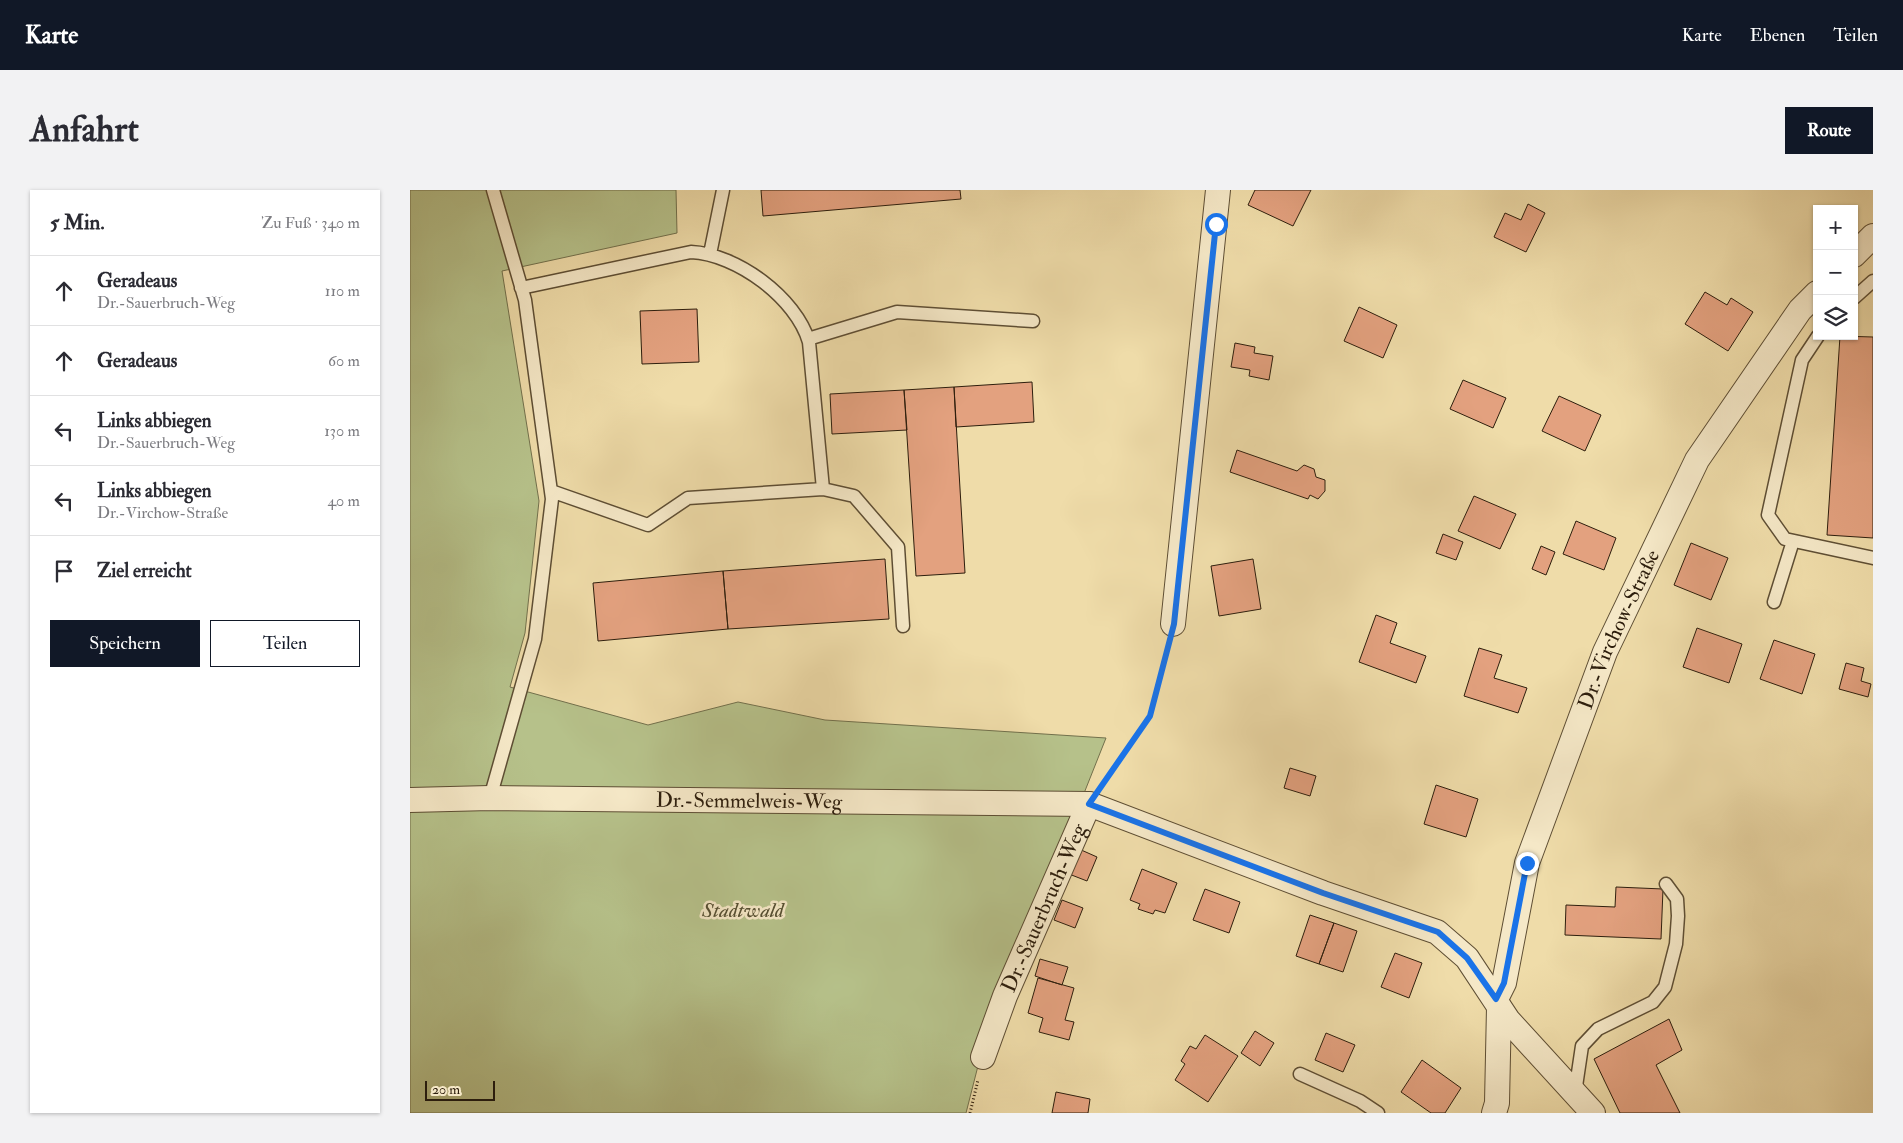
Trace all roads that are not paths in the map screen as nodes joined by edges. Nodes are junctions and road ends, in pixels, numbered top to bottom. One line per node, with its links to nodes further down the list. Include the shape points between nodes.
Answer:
1 (493, 190): 8 (lane)
2 (723, 190): 6 (lane)
3 (1218, 190): 19 (street)
4 (1873, 236): 5 (street)
5 (1858, 251)
6 (710, 254): 8 (lane, via 691,252); 12 (lane, via 751,273 765,284 790,308)
7 (1873, 281): 10 (lane)
8 (521, 288): 15 (lane)
9 (1815, 295): 25 (street, Dr.-Virchow-Straße, via 1800,310 1698,460 1605,652 1527,863)
10 (1857, 295)
11 (1033, 321): 12 (lane, via 897,312)
12 (808, 339): 14 (lane)
13 (1815, 340): 16 (lane, via 1802,360 1768,515 1785,539)
14 (823, 489): 15 (lane, via 688,498 648,525); 20 (lane, via 854,496 898,547)
15 (550, 491): 21 (lane, via 552,499 536,639)
16 (1793, 541): 17 (lane); 18 (lane)
17 (1873, 558)
18 (1774, 602)
19 (1174, 624)
20 (903, 626)
21 (490, 798): 22 (street, Dr.-Semmelweis-Weg); 23 (street, Dr.-Semmelweis-Weg)
22 (410, 800)
23 (1089, 804): 25 (street, Dr.-Sauerbruch-Weg, via 1323,893 1438,932 1467,958); 26 (street, Dr.-Sauerbruch-Weg, via 1005,996)
24 (1666, 884): 28 (lane, via 1677,899 1678,916 1676,944 1665,987 1654,1002 1598,1029 1582,1046)
25 (1498, 1003): 28 (street, via 1508,1020); 30 (street, Dr.-Virchow-Straße, via 1497,1103)
26 (983, 1057)
27 (1300, 1074): 29 (lane, via 1360,1100)
28 (1575, 1093): 31 (street)
29 (1378, 1113)
30 (1494, 1113)
31 (1593, 1113)

